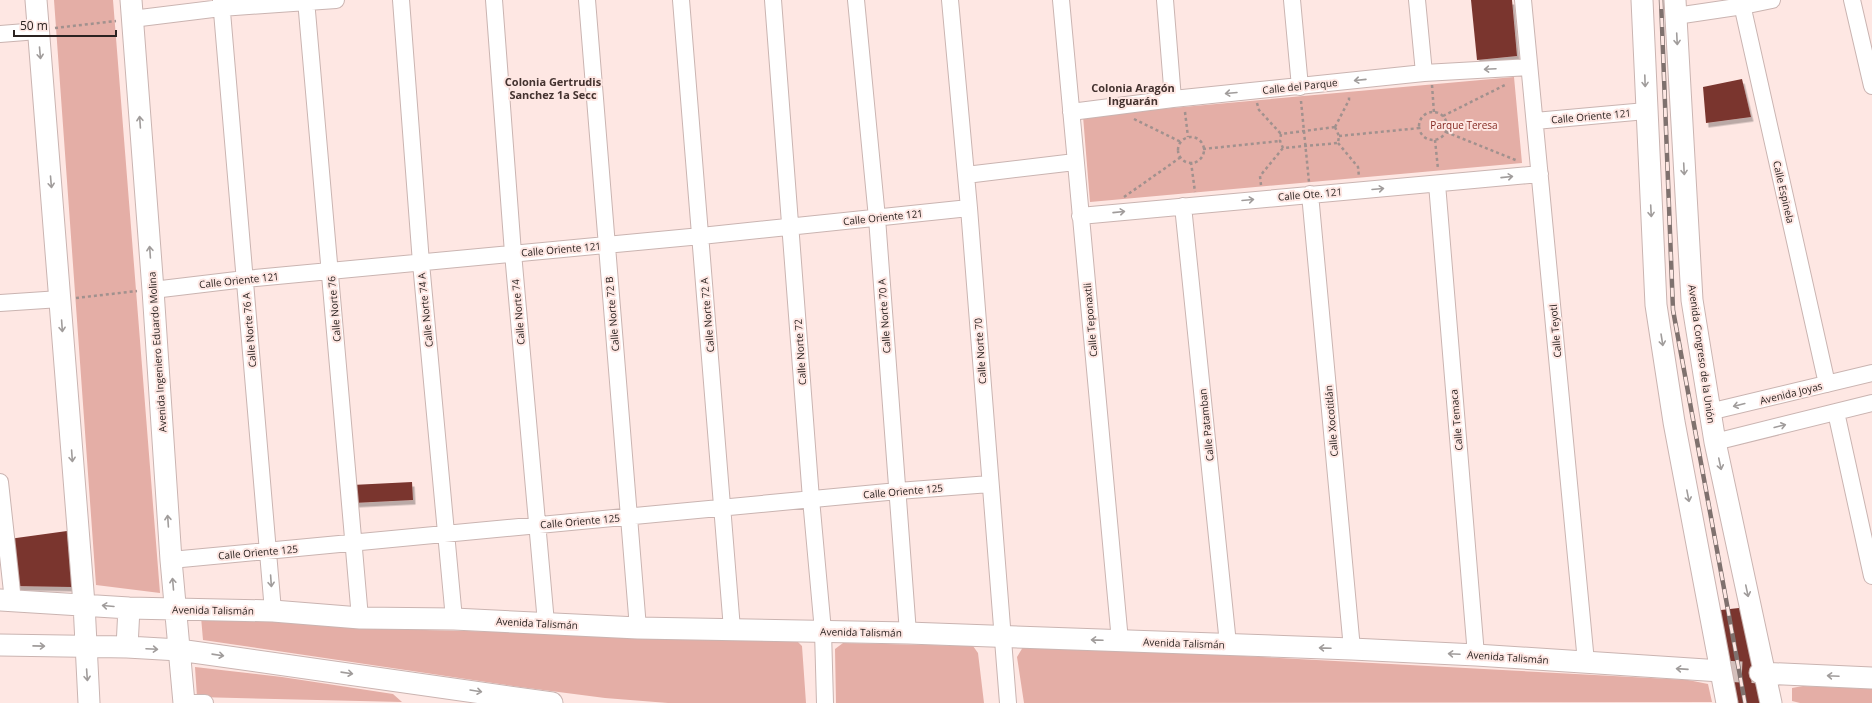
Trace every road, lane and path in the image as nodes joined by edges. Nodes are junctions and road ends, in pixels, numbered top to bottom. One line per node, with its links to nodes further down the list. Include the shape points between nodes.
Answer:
1 (36, 0): 23 (main road)
2 (336, 0): 18 (street)
3 (401, 0): 70 (street, Calle Norte 74 A)
4 (494, 0): 69 (street, Calle Norte 74)
5 (587, 0): 68 (street, Calle Norte 72 B)
6 (681, 0): 67 (street, Calle Norte 72 A)
7 (773, 0): 66 (street, Calle Norte 72)
8 (856, 0): 65 (street, Calle Norte 70 A)
9 (950, 0): 56 (street, Calle Norte 70)
10 (1060, 0): 34 (street, Calle Teponaxtli)
11 (1165, 0): 32 (street)
12 (1292, 0): 29 (street)
13 (1418, 0): 26 (street)
14 (1523, 0): 25 (street, Calle Teyotl)
15 (1642, 0): 33 (main road, one-way to 33)
16 (1772, 0): 19 (street)
17 (1852, 0): 28 (street)
18 (306, 1): 20 (street); 71 (street, Calle Norte 76)
19 (1742, 3): 21 (street); 77 (street, Calle Espinela)
20 (221, 4): 22 (street); 72 (street, Calle Norte 76 A)
21 (1675, 8): 79 (main road, Avenida Congreso de la Unión, one-way to 79, via 1692,300)
22 (131, 9): 23 (path); 73 (main road, Avenida Ingeniero Eduardo Molina, one-way to 22)
23 (38, 31): 24 (street); 74 (main road, one-way to 74)
24 (0, 34)
25 (1529, 67): 26 (street, Calle del Parque, one-way to 26); 38 (street, Calle Teyotl)
26 (1428, 78): 29 (street, Calle del Parque, one-way to 29); 35 (path)
27 (1511, 82): 36 (path)
28 (1872, 86)
29 (1300, 87): 32 (street, Calle del Parque, one-way to 32); 60 (path)
30 (1348, 91): 39 (path, via 1349,100)
31 (1256, 99): 42 (path, via 1259,110)
32 (1179, 102): 34 (street, Calle del Parque); 44 (path)
33 (1646, 111): 38 (street, Calle Oriente 121); 117 (main road, one-way to 117, via 1656,305 1674,422)
34 (1071, 112): 52 (street, Calle Teponaxtli)
35 (1434, 113): 36 (path); 40 (path, via 1429,113 1422,119)
36 (1443, 116): 41 (path, via 1447,124)
37 (1132, 118): 47 (path)
38 (1535, 121): 55 (street, Calle Teyotl)
39 (1335, 127): 42 (path); 43 (path)
40 (1420, 128): 43 (path); 46 (path, via 1424,136)
41 (1446, 132): 46 (path); 54 (path)
42 (1281, 134): 45 (path)
43 (1339, 136): 48 (path)
44 (1188, 137): 47 (path); 50 (path, via 1197,138)
45 (1280, 140): 49 (path); 50 (path)
46 (1436, 140): 57 (path)
47 (1181, 142): 51 (path, via 1178,150)
48 (1338, 143): 49 (path); 58 (path, via 1358,167)
49 (1283, 148): 59 (path, via 1260,176)
50 (1203, 149): 53 (path, via 1201,157)
51 (1180, 157): 53 (path); 61 (path)
52 (1075, 162): 56 (street); 64 (street, Calle Teponaxtli)
53 (1191, 162): 62 (path)
54 (1524, 164)
55 (1540, 174): 57 (street, Calle Ote. 121, one-way to 55); 116 (street, Calle Teyotl)
56 (966, 175): 63 (street, Calle Norte 70)
57 (1438, 179): 60 (street, Calle Ote. 121, one-way to 57); 115 (street, Calle Temaca)
58 (1360, 182)
59 (1262, 190)
60 (1310, 194): 62 (street, Calle Ote. 121, one-way to 60); 113 (street, Calle Xocotitlán)
61 (1122, 198)
62 (1189, 201): 64 (street, Calle Ote. 121, one-way to 62); 109 (street, Calle Patamban)
63 (969, 208): 65 (street, Calle Oriente 121); 83 (street, Calle Norte 70)
64 (1080, 216): 108 (street, Calle Teponaxtli)
65 (877, 218): 66 (street, Calle Oriente 121); 84 (street, Calle Norte 70 A)
66 (790, 227): 67 (street, Calle Oriente 121); 85 (street, Calle Norte 72)
67 (700, 236): 68 (street, Calle Oriente 121); 86 (street, Calle Norte 72 A)
68 (607, 245): 69 (street, Calle Oriente 121); 87 (street, Calle Norte 72 B)
69 (513, 253): 70 (street, Calle Oriente 121); 88 (street, Calle Norte 74)
70 (421, 263): 71 (street, Calle Oriente 121); 89 (street, Calle Norte 74 A)
71 (331, 272): 72 (street, Calle Oriente 121); 91 (street, Calle Norte 76)
72 (245, 279): 73 (street, Calle Oriente 121); 92 (street, Calle Norte 76 A)
73 (153, 290): 74 (path); 93 (main road, Avenida Ingeniero Eduardo Molina, one-way to 73)
74 (60, 299): 75 (street); 96 (main road, one-way to 96)
75 (0, 303)
76 (1872, 373): 77 (street, Avenida Joyas)
77 (1827, 384): 79 (street, Avenida Joyas, one-way to 79)
78 (1872, 403): 80 (street)
79 (1709, 412): 81 (main road, Avenida Congreso de la Unión)
80 (1836, 412): 81 (street, one-way to 80); 94 (street)
81 (1715, 442): 118 (main road, Avenida Congreso de la Unión, one-way to 118)
82 (0, 482): 90 (street)
83 (990, 484): 84 (street, Calle Oriente 125); 107 (street, Calle Norte 70)
84 (898, 491): 85 (street, Calle Oriente 125); 106 (street, Calle Norte 70 A)
85 (811, 499): 86 (street, Calle Oriente 125); 105 (street, Calle Norte 72)
86 (723, 508): 87 (street, Calle Oriente 125); 104 (street, Calle Norte 72 A)
87 (629, 517): 88 (street, Calle Oriente 125); 103 (street, Calle Norte 72 B)
88 (538, 525): 89 (street, Calle Oriente 125); 102 (street, Calle Norte 74)
89 (447, 534): 91 (street, Calle Oriente 125); 101 (street, Calle Norte 74 A)
90 (3, 536): 95 (street)
91 (353, 542): 92 (street, Calle Oriente 125); 100 (street, Calle Norte 76)
92 (269, 551): 93 (street, Calle Oriente 125); 99 (street, Calle Norte 76 A, one-way to 99)
93 (171, 560): 98 (main road, Avenida Ingeniero Eduardo Molina, one-way to 93)
94 (1872, 576)
95 (6, 600): 96 (main road, Avenida Talismán)
96 (84, 604): 97 (main road, Avenida Talismán, one-way to 96); 111 (main road)
97 (129, 608): 98 (main road, Avenida Talismán); 112 (main road)
98 (175, 609): 99 (main road, Avenida Talismán); 114 (main road, Avenida Ingeniero Eduardo Molina)
99 (273, 611): 100 (main road, Avenida Talismán)
100 (360, 618): 101 (main road, Avenida Talismán)
101 (454, 619): 102 (main road, Avenida Talismán)
102 (546, 623): 103 (main road, Avenida Talismán)
103 (638, 628): 104 (main road, Avenida Talismán)
104 (732, 630): 105 (main road, Avenida Talismán)
105 (823, 631): 106 (main road, Avenida Talismán); 124 (street, Calle Norte 72)
106 (908, 633): 107 (main road, Avenida Talismán)
107 (1003, 636): 108 (main road, Avenida Talismán, one-way to 107); 125 (street, Calle Norte 70)
108 (1120, 641): 109 (main road, Avenida Talismán)
109 (1228, 644): 113 (main road, Avenida Talismán, one-way to 109)
110 (0, 645): 111 (main road, one-way to 111)
111 (85, 647): 112 (main road); 120 (main road, one-way to 120)
112 (127, 647): 114 (main road, one-way to 114)
113 (1352, 649): 115 (main road, Avenida Talismán, one-way to 113)
114 (179, 650): 121 (main road, Avenida Ingeniero Eduardo Molina); 123 (main road, one-way to 123)
115 (1476, 655): 116 (main road, Avenida Talismán)
116 (1586, 662): 117 (main road, Avenida Talismán, one-way to 116)
117 (1721, 671): 126 (main road)
118 (1762, 673): 119 (main road, one-way to 118); 127 (main road, Avenida Congreso de la Unión)
119 (1872, 678)
120 (89, 703)
121 (184, 703): 122 (street)
122 (205, 703)
123 (552, 703)
124 (825, 703)
125 (1008, 703)
126 (1727, 703)
127 (1771, 703)

